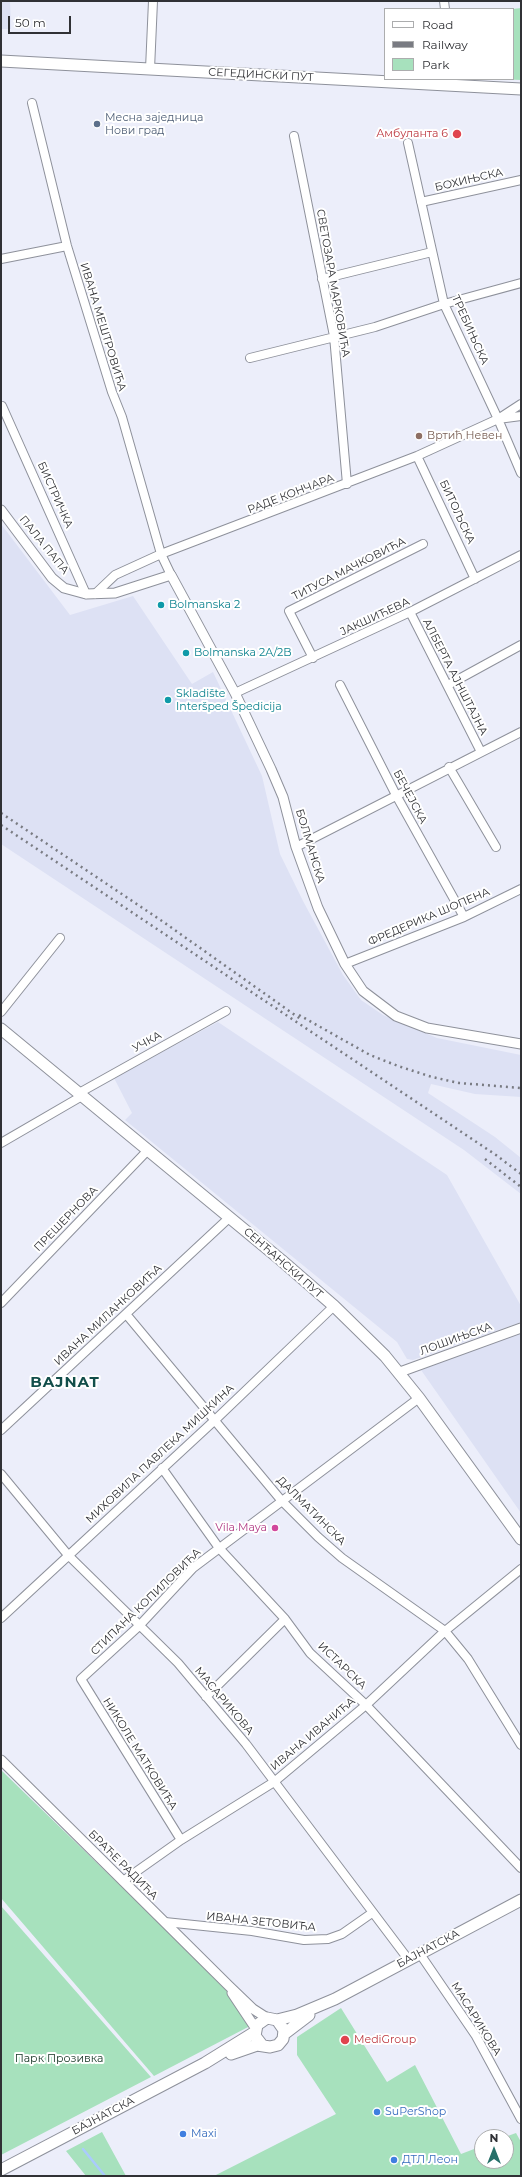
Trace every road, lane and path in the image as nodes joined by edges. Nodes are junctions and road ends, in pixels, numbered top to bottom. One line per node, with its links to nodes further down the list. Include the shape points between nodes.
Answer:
1 (153, 1): 3 (street)
2 (1, 61): 3 (main road, СЕГЕДИНСКИ ПУТ)
3 (150, 69): 4 (main road, СЕГЕДИНСКИ ПУТ)
4 (384, 80)
5 (392, 80): 6 (main road, СЕГЕДИНСКИ ПУТ)
6 (436, 82): 7 (main road, СЕГЕДИНСКИ ПУТ)
7 (521, 89)
8 (32, 103): 13 (street, ИВАНА МЕШТРОВИЋА)
9 (294, 136): 16 (street, СВЕТОЗАРА МАРКОВИЋА)
10 (408, 143): 12 (street, ТРЕБИЊСКА)
11 (521, 180): 12 (street, БОХИЊСКА)
12 (421, 202): 14 (street, ТРЕБИЊСКА)
13 (67, 246): 15 (street); 30 (street, ИВАНА МЕШТРОВИЋА, via 122,417)
14 (432, 252): 16 (street); 18 (street, ТРЕБИЊСКА)
15 (1, 259)
16 (322, 279): 19 (street, СВЕТОЗАРА МАРКОВИЋА)
17 (521, 283): 18 (street)
18 (444, 304): 19 (street, via 375,327); 24 (street, ТРЕБИЊСКА)
19 (334, 336): 20 (street); 27 (street, СВЕТОЗАРА МАРКОВИЋА)
20 (250, 358)
21 (521, 404): 24 (street, РАДЕ КОНЧАРА)
22 (2, 406): 34 (street, БИСТРИЧКА)
23 (521, 416): 24 (street, РАДЕ КОНЧАРА)
24 (498, 419): 25 (street, РАДЕ КОНЧАРА); 26 (street, ТРЕБИЊСКА)
25 (417, 456): 27 (street, РАДЕ КОНЧАРА); 33 (street, БИТОЉСКА)
26 (521, 473)
27 (347, 484): 30 (street, РАДЕ КОНЧАРА)
28 (1, 510): 34 (street, ПАЛА ПАПА, via 52,578 64,588)
29 (423, 544): 37 (street, ТИТУСА МАЧКОВИЋА, via 289,611)
30 (161, 554): 32 (street, БОЛМАНСКА); 34 (street, РАДЕ КОНЧАРА, via 115,575)
31 (521, 555): 33 (street, ЈАКШИЋЕВА)
32 (172, 575): 34 (street, ПАЛА ПАПА, via 115,593); 40 (street, БОЛМАНСКА)
33 (475, 578): 35 (street, ЈАКШИЋЕВА)
34 (91, 594)
35 (410, 612): 37 (street, ЈАКШИЋЕВА); 39 (street, АЛБЕРТА АЈНШТАЈНА)
36 (521, 646): 39 (street)
37 (313, 658): 40 (street, ЈАКШИЋЕВА)
38 (340, 685): 44 (street, БЕЧЕЈСКА)
39 (448, 685): 42 (street, АЛБЕРТА АЈНШТАЈНА)
40 (235, 693): 45 (street, БОЛМАНСКА, via 283,797)
41 (521, 732): 42 (street)
42 (481, 752): 43 (street)
43 (449, 767): 44 (street); 46 (street)
44 (396, 795): 45 (street); 48 (street, БЕЧЕЈСКА)
45 (296, 847): 50 (street, БОЛМАНСКА, via 318,908)
46 (496, 847)
47 (521, 889): 48 (street, ФРЕДЕРИКА ШОПЕНА)
48 (464, 917): 50 (street, ФРЕДЕРИКА ШОПЕНА)
49 (60, 938): 52 (street)
50 (345, 964): 54 (street, БОЛМАНСКА, via 363,991 396,1016 427,1028)
51 (226, 1011): 55 (street, УЧКА)
52 (1, 1012)
53 (1, 1029): 55 (main road, СЕНЋАНСКИ ПУТ)
54 (521, 1044)
55 (80, 1094): 56 (street, УЧКА); 57 (main road, СЕНЋАНСКИ ПУТ)
56 (1, 1143)
57 (148, 1150): 58 (main road, СЕНЋАНСКИ ПУТ); 59 (street, ПРЕШЕРНОВА)
58 (230, 1217): 60 (main road, СЕНЋАНСКИ ПУТ); 61 (street, ИВАНА МИЛАНКОВИЋА)
59 (1, 1303)
60 (334, 1306): 63 (main road, СЕНЋАНСКИ ПУТ); 65 (street, МИХОВИЛА ПАВЛЕКА МИШКИНА)
61 (126, 1314): 65 (street, ДАЛМАТИНСКА); 66 (street, ИВАНА МИЛАНКОВИЋА)
62 (521, 1328): 63 (street, ЛОШИЊСКА)
63 (400, 1372): 64 (main road, СЕНЋАНСКИ ПУТ)
64 (419, 1398): 69 (street, СТИПАНА КОПИЛОВИЋА); 70 (main road, СЕНЋАНСКИ ПУТ)
65 (215, 1420): 67 (street, МИХОВИЛА ПАВЛЕКА МИШКИНА); 69 (street, ДАЛМАТИНСКА)
66 (1, 1430)
67 (162, 1468): 71 (street, ИСТАРСКА); 72 (street, МИХОВИЛА ПАВЛЕКА МИШКИНА)
68 (1, 1474): 72 (street, МАСАРИКОВА)
69 (282, 1500): 71 (street, СТИПАНА КОПИЛОВИЋА); 77 (street, ДАЛМАТИНСКА, via 342,1558)
70 (521, 1539)
71 (219, 1548): 75 (street, ИСТАРСКА); 76 (street, СТИПАНА КОПИЛОВИЋА, via 193,1568)
72 (68, 1555): 74 (street, МИХОВИЛА ПАВЛЕКА МИШКИНА); 76 (street, МАСАРИКОВА)
73 (521, 1569): 77 (street, ИВАНА ИВАНИЋА)
74 (1, 1618)
75 (285, 1619): 79 (street); 80 (street, ИСТАРСКА, via 310,1653)
76 (139, 1626): 78 (street, СТИПАНА КОПИЛОВИЋА); 79 (street, МАСАРИКОВА, via 178,1663)
77 (446, 1631): 80 (street, ИВАНА ИВАНИЋА); 81 (street, ДАЛМАТИНСКА, via 468,1659)
78 (81, 1679): 84 (street, НИКОЛЕ МАТКОВИЋА)
79 (206, 1697): 83 (street, МАСАРИКОВА)
80 (366, 1704): 83 (street, ИВАНА ИВАНИЋА); 85 (street, ИСТАРСКА)
81 (521, 1745)
82 (1, 1760): 86 (street, БРАЋЕ РАДИЋА)
83 (274, 1782): 84 (street, ИВАНА ИВАНИЋА); 88 (street, МАСАРИКОВА)
84 (182, 1840): 86 (street, ИВАНА ИВАНИЋА)
85 (521, 1868)
86 (123, 1882): 89 (street, БРАЋЕ РАДИЋА)
87 (521, 1900): 90 (main road, БАЈНАТСКА)
88 (372, 1913): 89 (street, ИВАНА ЗЕТОВИЋА, via 342,1934 328,1939 304,1940); 91 (street, МАСАРИКОВА)
89 (165, 1922): 92 (street, БРАЋЕ РАДИЋА)
90 (420, 1954): 91 (main road, БАЈНАТСКА); 99 (street, МАСАРИКОВА, via 476,2036)
91 (408, 1960): 93 (main road, БАЈНАТСКА)
92 (229, 1986): 94 (street, БРАЋЕ РАДИЋА, via 253,2009); 95 (street, БРАЋЕ РАДИЋА)
93 (335, 1999): 94 (main road, БАЈНАТСКА, via 297,2015); 96 (main road, БАЈНАТСКА, via 299,2021)
94 (272, 2019): 95 (main road, БАЈНАТСКА, via 260,2022); 96 (main road, via 282,2026)
95 (255, 2030): 97 (main road, via 257,2040); 98 (main road, БАЈНАТСКА)
96 (284, 2034): 97 (main road, БАЈНАТСКА, via 278,2045)
97 (262, 2045): 98 (main road, БАЈНАТСКА)
98 (205, 2062): 100 (main road, БАЈНАТСКА)
99 (521, 2119)
100 (1, 2170)

